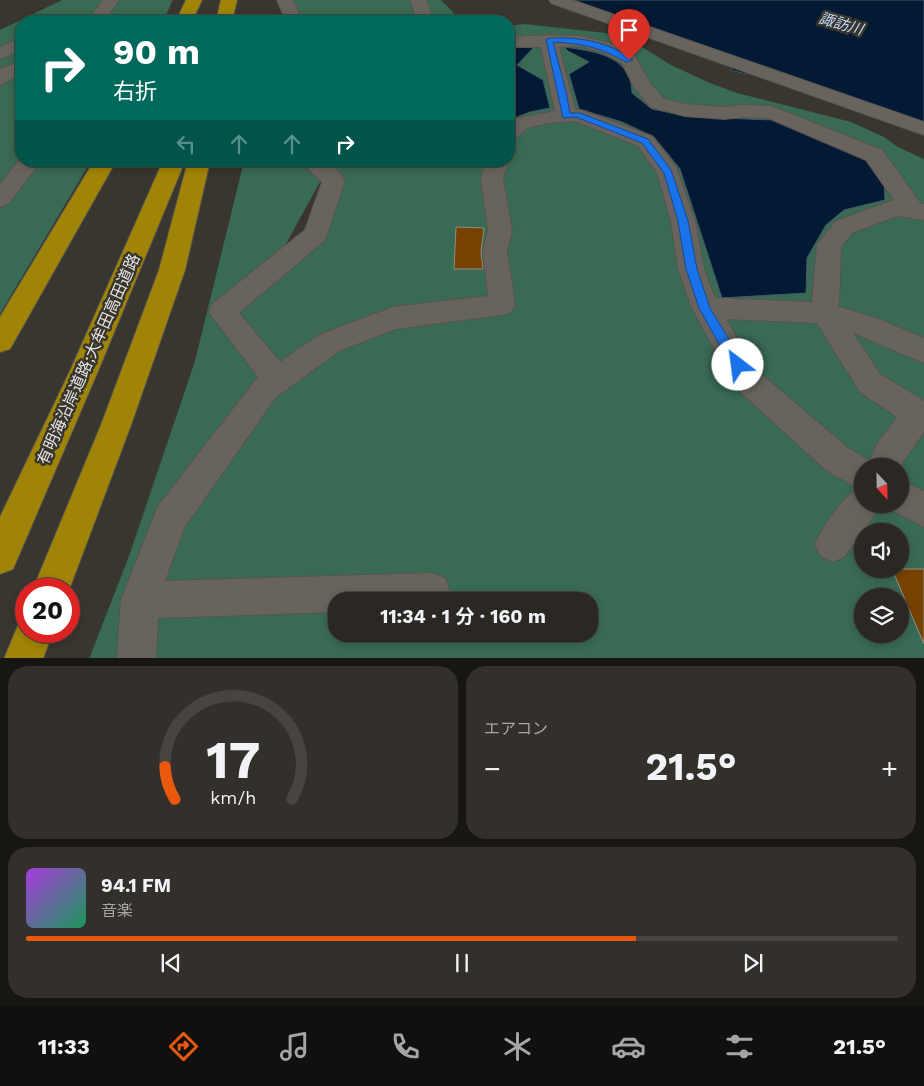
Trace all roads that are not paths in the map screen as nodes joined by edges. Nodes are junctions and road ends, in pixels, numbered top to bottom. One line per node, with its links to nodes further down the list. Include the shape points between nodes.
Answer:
1 (111, 0): 7 (lane)
2 (194, 0): 8 (highway)
3 (230, 0): 9 (highway)
4 (285, 0): 10 (lane)
5 (418, 0): 11 (lane)
6 (557, 0): 20 (lane)
7 (100, 15)
8 (187, 15)
9 (226, 15)
10 (291, 15)
11 (422, 15)
12 (548, 40): 13 (lane); 18 (lane, via 564,96); 28 (lane, via 607,48 629,60 657,104 724,113 771,112 874,155)
13 (515, 42)
14 (15, 46): 15 (lane)
15 (0, 54)
16 (15, 68): 17 (lane)
17 (0, 79)
18 (566, 116): 19 (lane, via 520,123); 29 (lane, via 577,115 645,141 668,172 683,221 691,269)
19 (515, 128)
20 (924, 129)
21 (25, 167): 27 (lane)
22 (102, 167): 31 (highway)
23 (171, 167): 41 (highway, 有明海沿岸道路;大牟田高田道路)
24 (198, 167): 42 (highway, via 172,270 116,425)
25 (495, 167): 33 (lane, via 492,179 500,230 495,252 502,305 393,318 329,343)
26 (336, 171): 33 (lane, via 316,234 222,312)
27 (0, 199)
28 (919, 211): 30 (lane, via 895,208 844,227 828,245)
29 (704, 308): 30 (lane); 36 (lane, via 746,379 837,459)
30 (825, 312): 32 (lane); 34 (lane, via 870,384)
31 (0, 341)
32 (924, 351)
33 (277, 380): 44 (lane, via 265,389 170,518)
34 (921, 416): 35 (lane)
35 (887, 458)
36 (854, 469)
37 (909, 501): 38 (lane)
38 (924, 510)
39 (855, 513): 40 (lane)
40 (833, 544)
41 (0, 556)
42 (54, 578)
43 (432, 591): 44 (lane)
44 (140, 600): 47 (lane)
45 (29, 643): 46 (highway)
46 (23, 658)
47 (136, 658)

